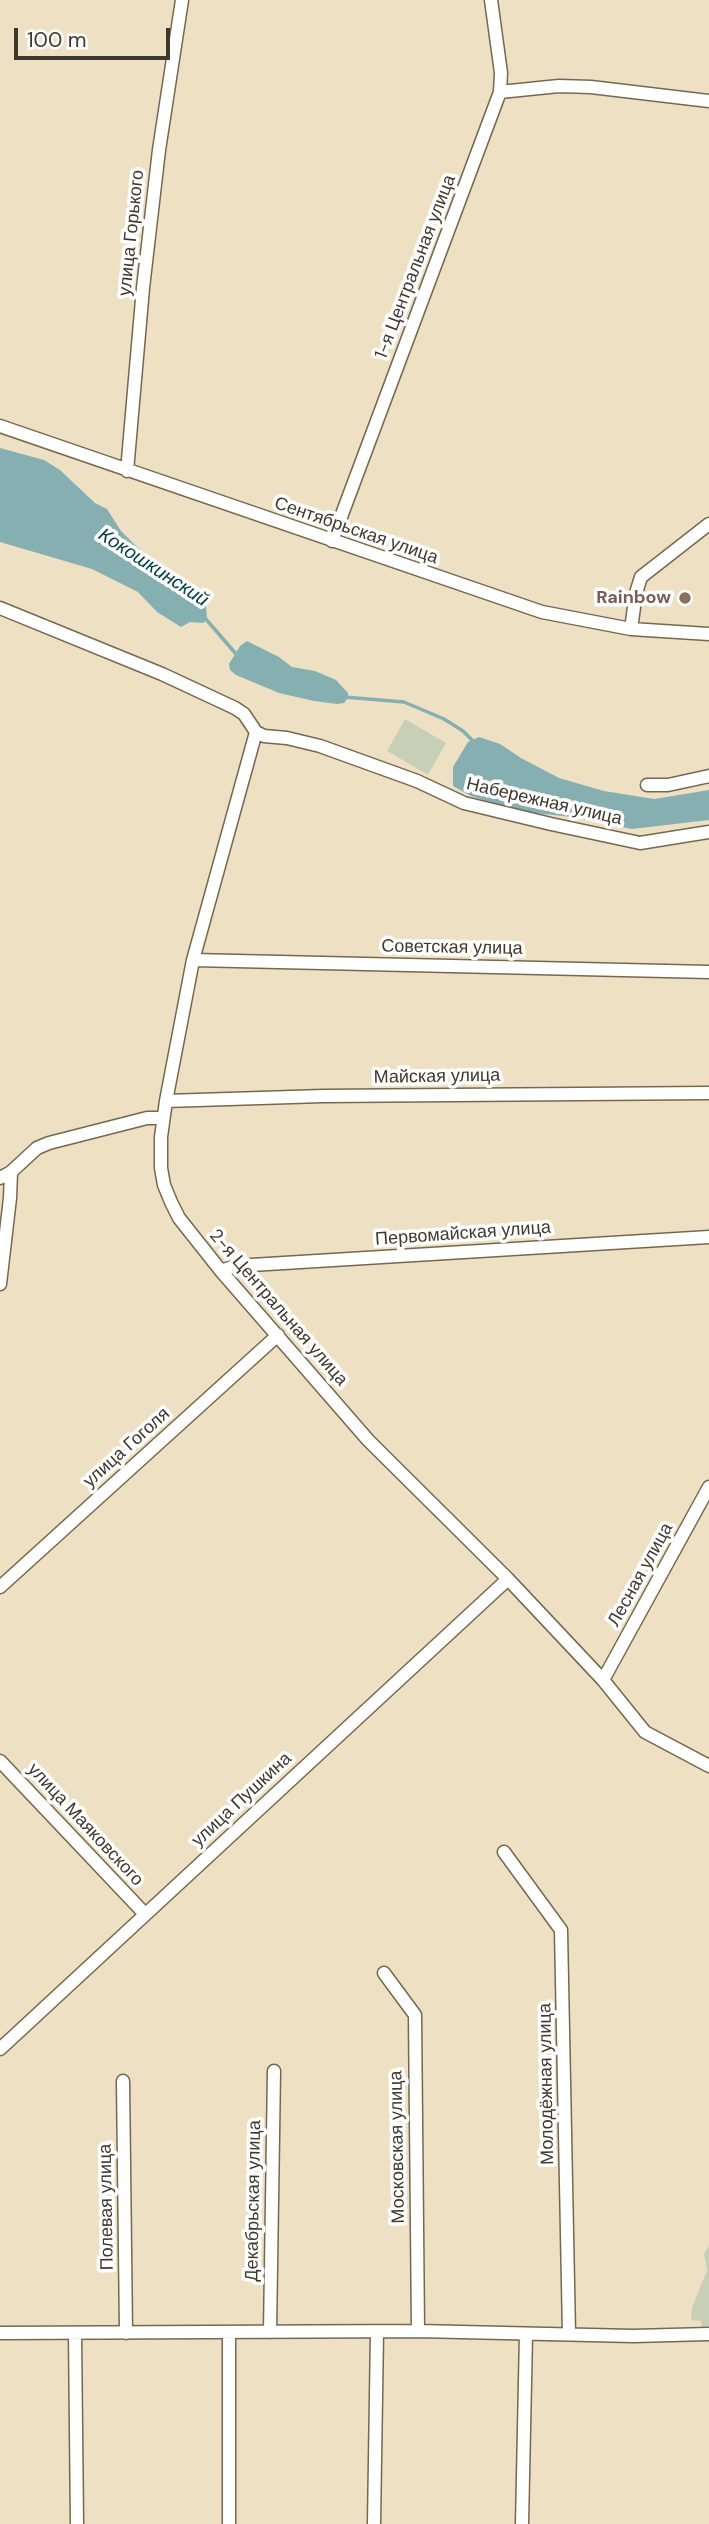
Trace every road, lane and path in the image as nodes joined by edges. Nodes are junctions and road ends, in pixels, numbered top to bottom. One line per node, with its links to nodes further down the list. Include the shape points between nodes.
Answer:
1 (181, 0): 6 (street, улица Горького, via 149,233)
2 (491, 0): 3 (street, 1-я Центральная улица, via 502,73)
3 (500, 92): 4 (street, via 591,87); 8 (street, 1-я Центральная улица)
4 (709, 101)
5 (0, 425): 6 (street, Сентябрьская улица)
6 (127, 471): 8 (street, Сентябрьская улица)
7 (709, 524): 10 (street, via 641,577)
8 (332, 541): 10 (street, Сентябрьская улица, via 542,612)
9 (0, 608): 12 (street, via 235,708)
10 (631, 629): 11 (street, Сентябрьская улица)
11 (709, 634)
12 (256, 732): 15 (street, Набережная улица, via 320,746 464,803 551,824 639,843); 16 (street, 2-я Центральная улица)
13 (709, 776): 14 (street)
14 (647, 785)
15 (709, 832)
16 (194, 960): 17 (street, Советская улица); 19 (street, 2-я Центральная улица)
17 (709, 972)
18 (709, 1093): 19 (street, Майская улица)
19 (166, 1101): 20 (street, 2-я Центральная улица)
20 (163, 1118): 21 (street, via 49,1143); 23 (street, 2-я Центральная улица, via 164,1185 179,1218)
21 (6, 1175): 24 (street, via 10,1198)
22 (709, 1237): 23 (street, Первомайская улица)
23 (221, 1270): 25 (street, 2-я Центральная улица)
24 (0, 1284)
25 (278, 1335): 27 (street, 2-я Центральная улица, via 368,1440); 28 (street, улица Гоголя)
26 (709, 1487): 29 (street, Лесная улица)
27 (508, 1579): 29 (street, 2-я Центральная улица); 33 (street, улица Пушкина)
28 (0, 1587)
29 (603, 1680): 31 (street, 2-я Центральная улица, via 645,1732)
30 (0, 1761): 33 (street, улица Маяковского)
31 (709, 1766)
32 (504, 1852): 46 (street, Молодёжная улица, via 561,1930)
33 (144, 1913): 35 (street, улица Пушкина)
34 (384, 1973): 41 (street, Московская улица, via 415,2015)
35 (0, 2049)
36 (274, 2071): 39 (street, Декабрьская улица)
37 (124, 2081): 44 (street, Полевая улица)
38 (229, 2332): 39 (street); 44 (street); 49 (street)
39 (270, 2332): 40 (street)
40 (377, 2332): 41 (street); 50 (street)
41 (418, 2332): 45 (street)
42 (0, 2333): 43 (street)
43 (75, 2333): 44 (street); 48 (street)
44 (126, 2333)
45 (526, 2334): 46 (street); 51 (street)
46 (569, 2334): 47 (street)
47 (709, 2334)
48 (77, 2524)
49 (229, 2524)
50 (374, 2524)
51 (522, 2524)

